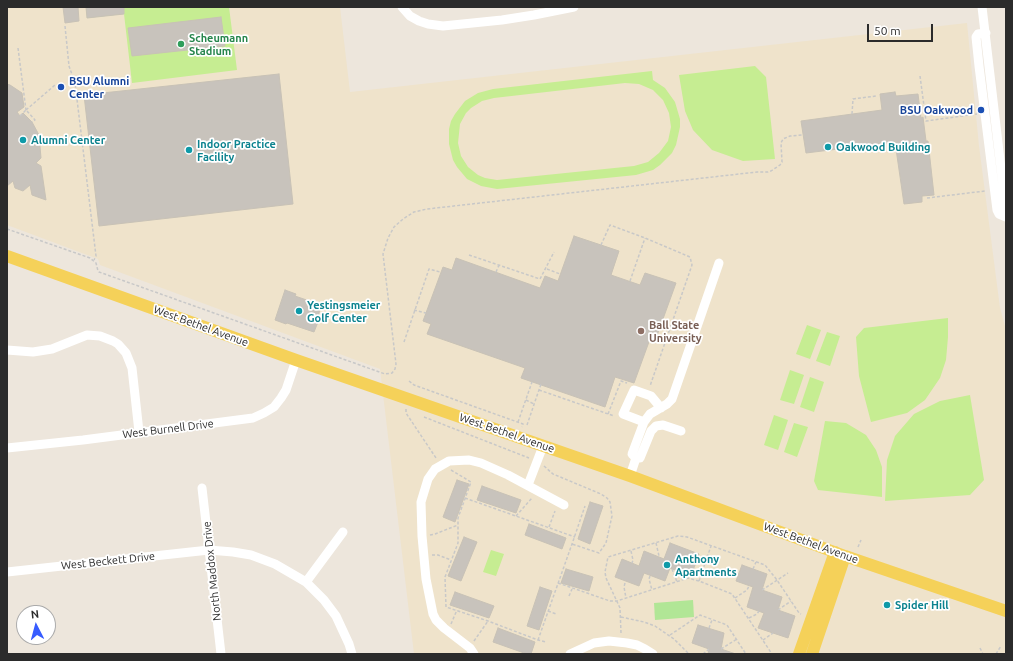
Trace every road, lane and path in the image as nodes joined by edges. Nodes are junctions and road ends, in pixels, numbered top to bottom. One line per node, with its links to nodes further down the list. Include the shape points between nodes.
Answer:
1 (402, 7): 2 (street, via 419,22 443,26 509,19)
2 (574, 7)
3 (982, 7): 5 (street)
4 (64, 26): 27 (path, via 68,66 75,83 96,256)
5 (986, 33): 11 (street, via 978,34 976,37); 17 (street)
6 (18, 48): 10 (path)
7 (920, 76): 11 (path, via 926,121)
8 (55, 85): 10 (path)
9 (876, 96): 12 (path, via 854,99)
10 (26, 110): 13 (path); 14 (path, via 35,120)
11 (985, 113): 20 (street, via 997,210)
12 (852, 114)
13 (20, 116)
14 (32, 122)
15 (803, 135): 27 (path, via 783,139 782,162 768,172 414,212 394,227 383,254 396,364 392,373 385,374 99,272)
16 (989, 190): 18 (path)
17 (1005, 190): 19 (street)
18 (927, 198)
19 (1006, 211)
20 (1006, 217)
21 (7, 229): 27 (path)
22 (645, 238): 23 (path, via 610,225); 34 (path); 45 (path, via 690,258 692,266)
23 (601, 245)
24 (554, 252): 30 (path)
25 (469, 255): 29 (path)
26 (7, 256): 39 (main road, West Bethel Avenue)
27 (94, 260)
28 (719, 263): 48 (street, via 672,399)
29 (499, 265): 30 (path, via 540,279); 32 (path)
30 (547, 268): 33 (path)
31 (440, 272): 35 (path, via 429,269)
32 (496, 272)
33 (560, 274)
34 (630, 281)
35 (414, 310): 36 (path); 37 (path)
36 (426, 313)
37 (404, 342)
38 (7, 350): 57 (street, via 33,352 52,349 86,335 100,336 118,344 126,353 132,368)
39 (296, 360): 57 (street, West Burnell Drive, via 286,390 274,407 264,413 243,420); 59 (main road, West Bethel Avenue)
40 (408, 381): 53 (path)
41 (532, 382): 46 (path)
42 (541, 384): 44 (path)
43 (628, 384): 50 (path, via 621,381)
44 (539, 390): 47 (path); 50 (path)
45 (648, 390)
46 (526, 400): 47 (path); 53 (path)
47 (534, 404): 56 (path)
48 (661, 408): 54 (street, via 650,414); 54 (street, via 651,396 634,390 623,414)
49 (406, 409): 63 (path, via 406,413)
50 (608, 414): 52 (path)
51 (420, 415): 62 (path)
52 (620, 418)
53 (518, 422): 55 (path)
54 (644, 422): 61 (street, via 632,454)
55 (523, 424)
56 (527, 425)
57 (139, 432): 60 (street, West Burnell Drive)
58 (681, 432): 61 (street, via 663,425 656,426 651,431 640,458)
59 (542, 446): 62 (street); 64 (main road, West Bethel Avenue)
60 (7, 448)
61 (636, 458): 64 (street)
62 (537, 461): 66 (street); 77 (path, via 553,474 601,494 610,502 612,516 606,543 599,553)
63 (442, 465): 66 (street, via 456,460 475,461); 67 (path, via 471,482); 74 (street, via 431,474 425,484 421,502)
64 (630, 476): 83 (main road, West Bethel Avenue)
65 (202, 488): 81 (street, North Maddox Drive)
66 (532, 488): 68 (street); 70 (path, via 530,501)
67 (465, 498): 70 (path); 71 (path)
68 (562, 503): 72 (path)
69 (585, 506): 75 (path)
70 (516, 516): 72 (path)
71 (458, 526): 74 (path); 86 (path, via 458,543)
72 (549, 527): 75 (path)
73 (343, 532): 96 (street)
74 (422, 536): 84 (street)
75 (575, 537): 77 (path)
76 (861, 540): 80 (path)
77 (572, 544): 98 (path)
78 (656, 544): 79 (path, via 682,536); 82 (path); 85 (path)
79 (711, 546): 87 (path); 95 (path)
80 (858, 547)
81 (209, 550): 91 (street, West Beckett Drive); 96 (street, West Beckett Drive, via 260,558); 134 (street, North Maddox Drive)
82 (631, 550): 88 (path); 107 (path, via 608,557 606,562 606,578)
83 (840, 554): 113 (main road, West Bethel Avenue); 142 (main road); 143 (main road)
84 (424, 556): 86 (path, via 438,555); 121 (street, via 433,614)
85 (659, 556)
86 (451, 561): 109 (path, via 445,577 446,607)
87 (756, 562): 90 (path); 94 (path, via 765,565)
88 (632, 563)
89 (672, 569): 97 (path)
90 (753, 569)
91 (7, 572)
92 (788, 573): 94 (path)
93 (650, 576): 102 (path)
94 (777, 580): 103 (path); 108 (path)
95 (699, 581): 97 (path, via 688,578); 106 (path, via 732,594)
96 (306, 582): 135 (street, West Beckett Drive, via 336,616)
97 (677, 582): 102 (path)
98 (558, 583): 101 (path); 111 (path)
99 (625, 583): 105 (path)
100 (749, 586): 106 (path)
101 (572, 588): 104 (path); 107 (path, via 610,601)
102 (652, 590): 105 (path)
103 (762, 590)
104 (569, 596)
105 (626, 598): 107 (path)
106 (734, 598): 117 (path)
107 (618, 601): 116 (path)
108 (791, 601): 110 (path); 115 (path)
109 (457, 610): 119 (path); 121 (path, via 453,622)
110 (778, 610)
111 (548, 611): 114 (path); 125 (path)
112 (759, 611): 117 (path)
113 (1006, 611)
114 (556, 614)
115 (803, 615)
116 (621, 617): 123 (path, via 655,626); 128 (path)
117 (749, 618): 126 (path)
118 (712, 620): 120 (path); 123 (path, via 700,615); 124 (path, via 727,625)
119 (488, 621): 125 (path); 133 (path)
120 (709, 628)
121 (446, 630): 133 (street)
122 (773, 633): 126 (path)
123 (670, 635): 138 (path)
124 (737, 639): 132 (path); 140 (path)
125 (538, 640): 127 (path)
126 (763, 640): 141 (path)
127 (546, 642)
128 (620, 642): 136 (street, via 594,643); 137 (street, via 637,645)
129 (1001, 646): 145 (path)
130 (980, 648): 144 (path)
131 (709, 649): 139 (path)
132 (720, 649)
133 (472, 651)
134 (221, 654)
135 (352, 654)
136 (570, 654)
137 (653, 654)
138 (689, 654)
139 (703, 654)
140 (746, 654)
141 (772, 654)
142 (799, 654)
143 (812, 654)
144 (983, 654)
145 (996, 654)

